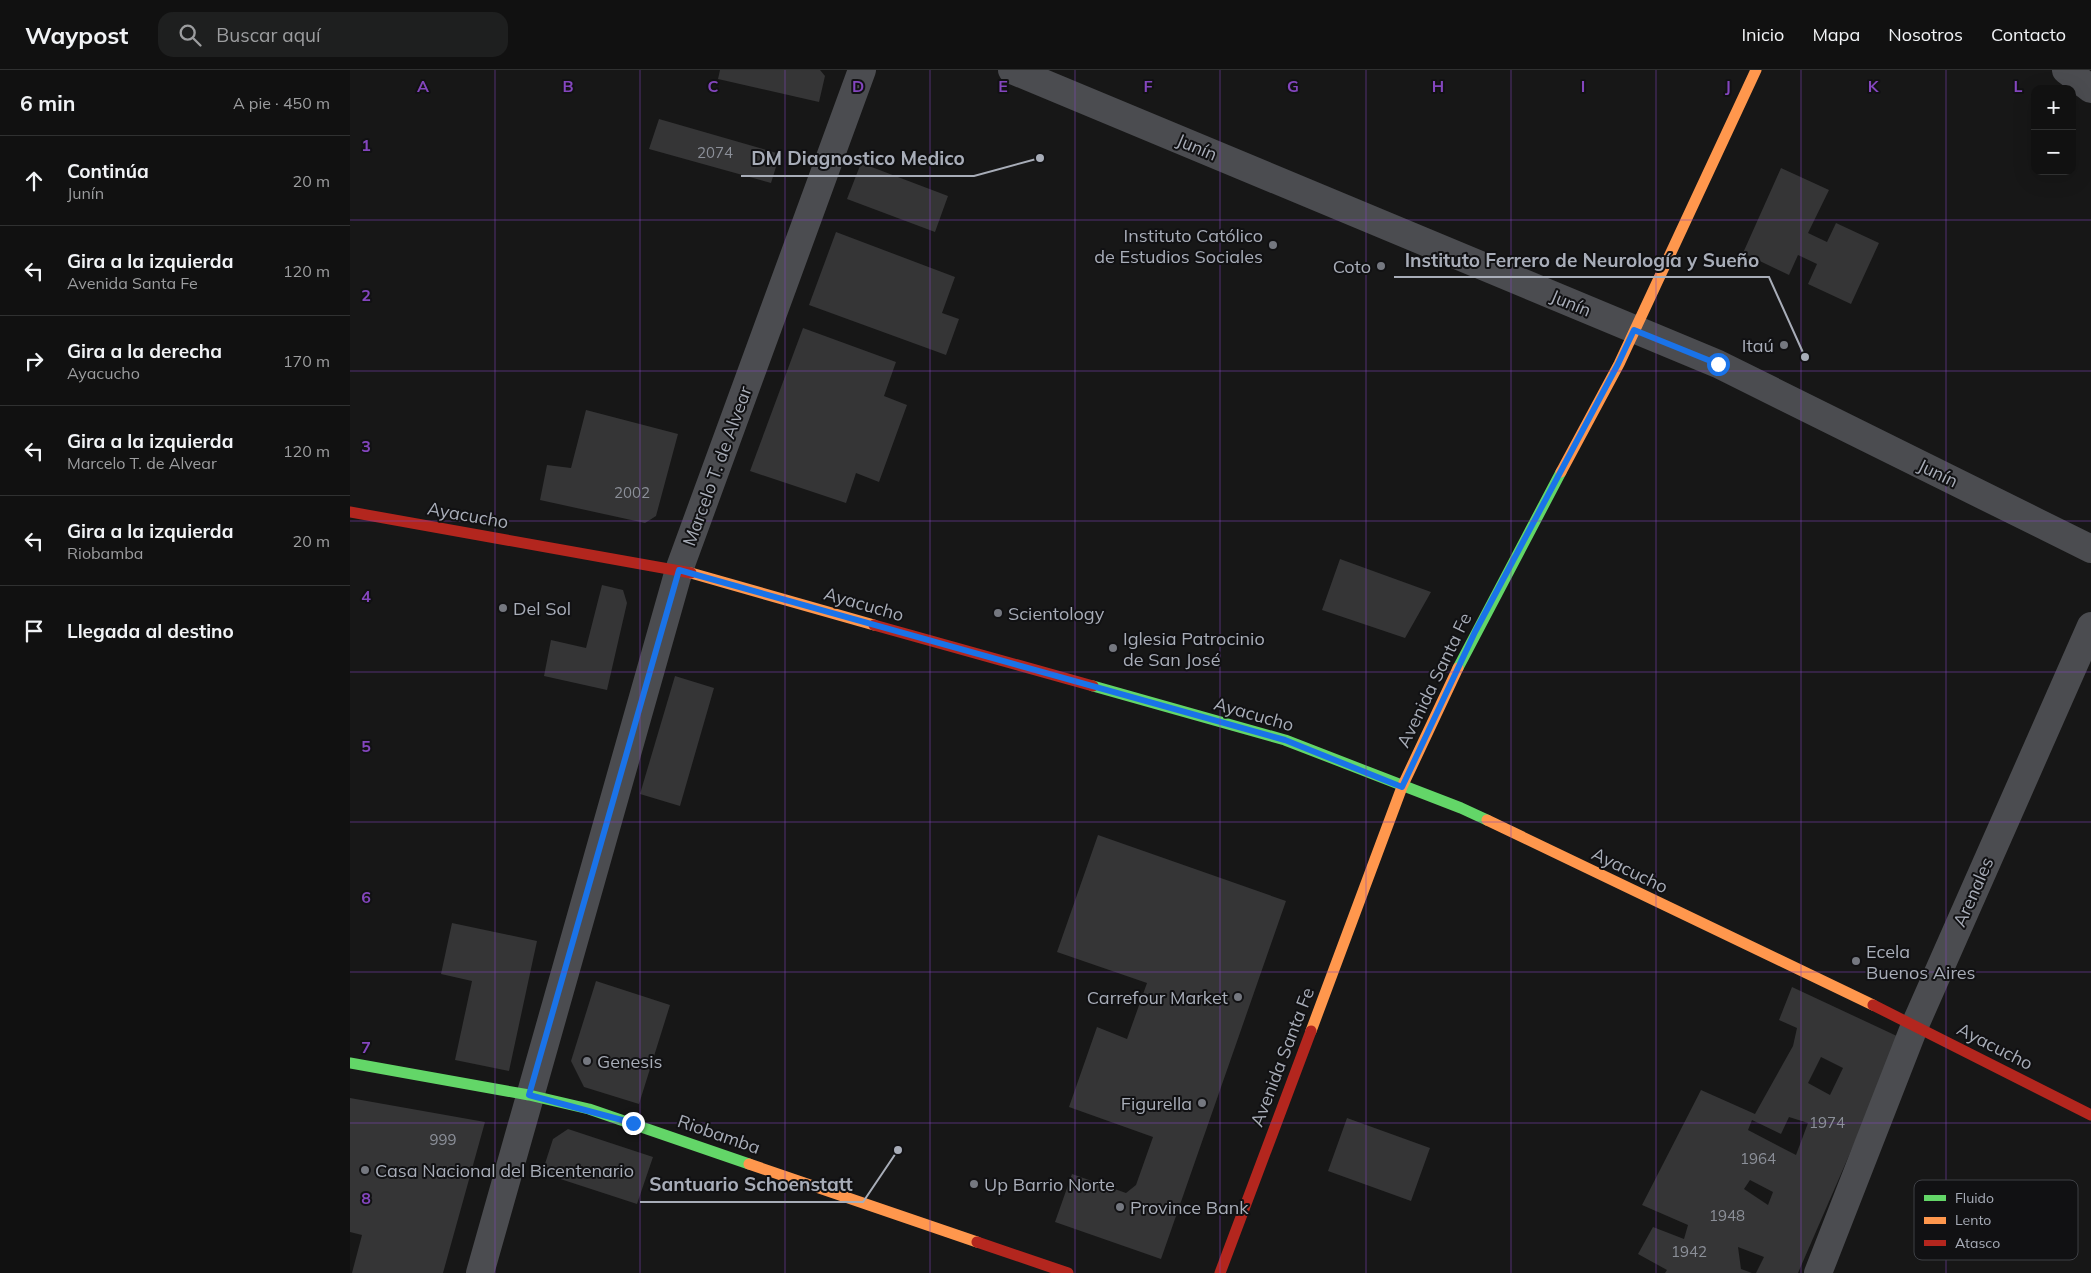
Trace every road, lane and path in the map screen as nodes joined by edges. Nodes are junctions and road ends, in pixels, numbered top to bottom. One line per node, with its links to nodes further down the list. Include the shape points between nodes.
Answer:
1 (862, 70): 9 (street, Marcelo T. de Alvear)
2 (1012, 70): 6 (street, Junín)
3 (1756, 70): 6 (street, Avenida Santa Fe)
4 (2066, 70): 5 (street)
5 (2091, 89)
6 (1634, 330): 8 (street, Junín, via 1718,364); 11 (street, Avenida Santa Fe, via 1475,632)
7 (350, 512): 9 (street, Ayacucho)
8 (2091, 549)
9 (679, 570): 11 (street, Ayacucho, via 1285,740); 14 (street, Marcelo T. de Alvear)
10 (2091, 626): 12 (street, Arenales)
11 (1402, 787): 12 (street, Ayacucho, via 1461,808); 18 (street, Avenida Santa Fe)
12 (1914, 1025): 15 (street, Ayacucho); 19 (street, Arenales)
13 (350, 1063): 14 (street, Riobamba)
14 (529, 1095): 16 (street, Marcelo T. de Alvear); 17 (street, Riobamba, via 633,1123)
15 (2091, 1115)
16 (480, 1273)
17 (1068, 1273)
18 (1220, 1273)
19 (1818, 1273)

